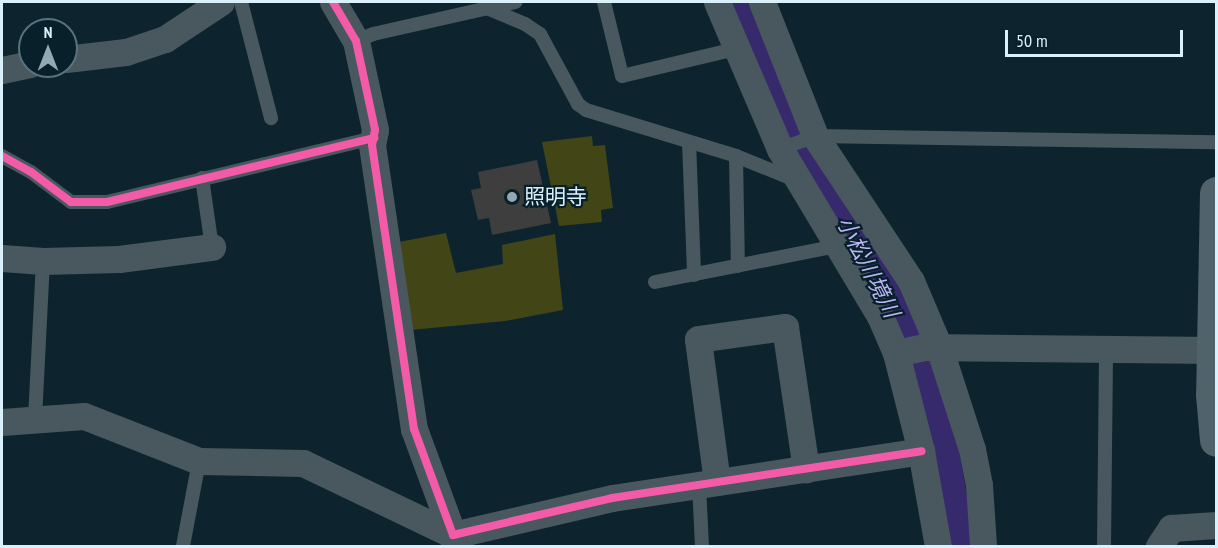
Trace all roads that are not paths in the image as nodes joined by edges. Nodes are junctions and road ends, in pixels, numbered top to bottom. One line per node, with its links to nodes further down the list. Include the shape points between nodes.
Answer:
1 (221, 2): 11 (street, via 165,39 126,52)
2 (241, 2): 14 (lane)
3 (333, 2): 9 (street)
4 (515, 2): 8 (lane)
5 (604, 2): 10 (lane, via 622,76)
6 (717, 2): 10 (street)
7 (762, 2): 15 (street)
8 (487, 8): 9 (lane); 17 (lane, via 540,34 578,104 586,110)
9 (356, 41): 16 (street)
10 (735, 49): 19 (street)
11 (78, 58)
12 (18, 67): 13 (street)
13 (2, 70)
14 (270, 118)
15 (811, 137): 18 (lane); 19 (lane); 32 (street, via 911,281)
16 (374, 138): 22 (lane); 44 (street, via 414,429)
17 (689, 142): 21 (lane); 30 (lane)
18 (1216, 142)
19 (784, 147): 23 (street)
20 (2, 156): 22 (lane, via 32,172 71,202 107,202)
21 (736, 156): 23 (lane); 29 (lane)
22 (202, 178): 25 (lane)
23 (797, 181): 26 (street)
24 (1216, 193): 34 (street)
25 (212, 246): 28 (street, via 119,259)
26 (837, 246): 29 (lane); 35 (street, via 880,316)
27 (2, 258): 28 (street)
28 (43, 261): 36 (lane)
29 (738, 266): 30 (lane)
30 (694, 275): 31 (lane)
31 (655, 282)
32 (932, 347): 33 (street); 35 (street); 45 (street, via 972,449 978,485)
33 (1106, 348): 34 (street); 49 (lane)
34 (1215, 350): 38 (street, via 1212,394)
35 (896, 353): 39 (street)
36 (35, 419): 37 (street); 40 (street, via 84,416)
37 (2, 422)
38 (1216, 440)
39 (921, 451): 41 (street); 48 (street)
40 (199, 461): 44 (street, via 303,463); 46 (lane)
41 (806, 468): 42 (street); 42 (street, via 785,327 698,339)
42 (708, 483): 44 (street, via 612,498); 47 (lane)
43 (1208, 532): 50 (street, via 1171,528)
44 (453, 541)
45 (966, 545)
46 (183, 546)
47 (702, 546)
48 (938, 546)
49 (1104, 546)
50 (1159, 546)

